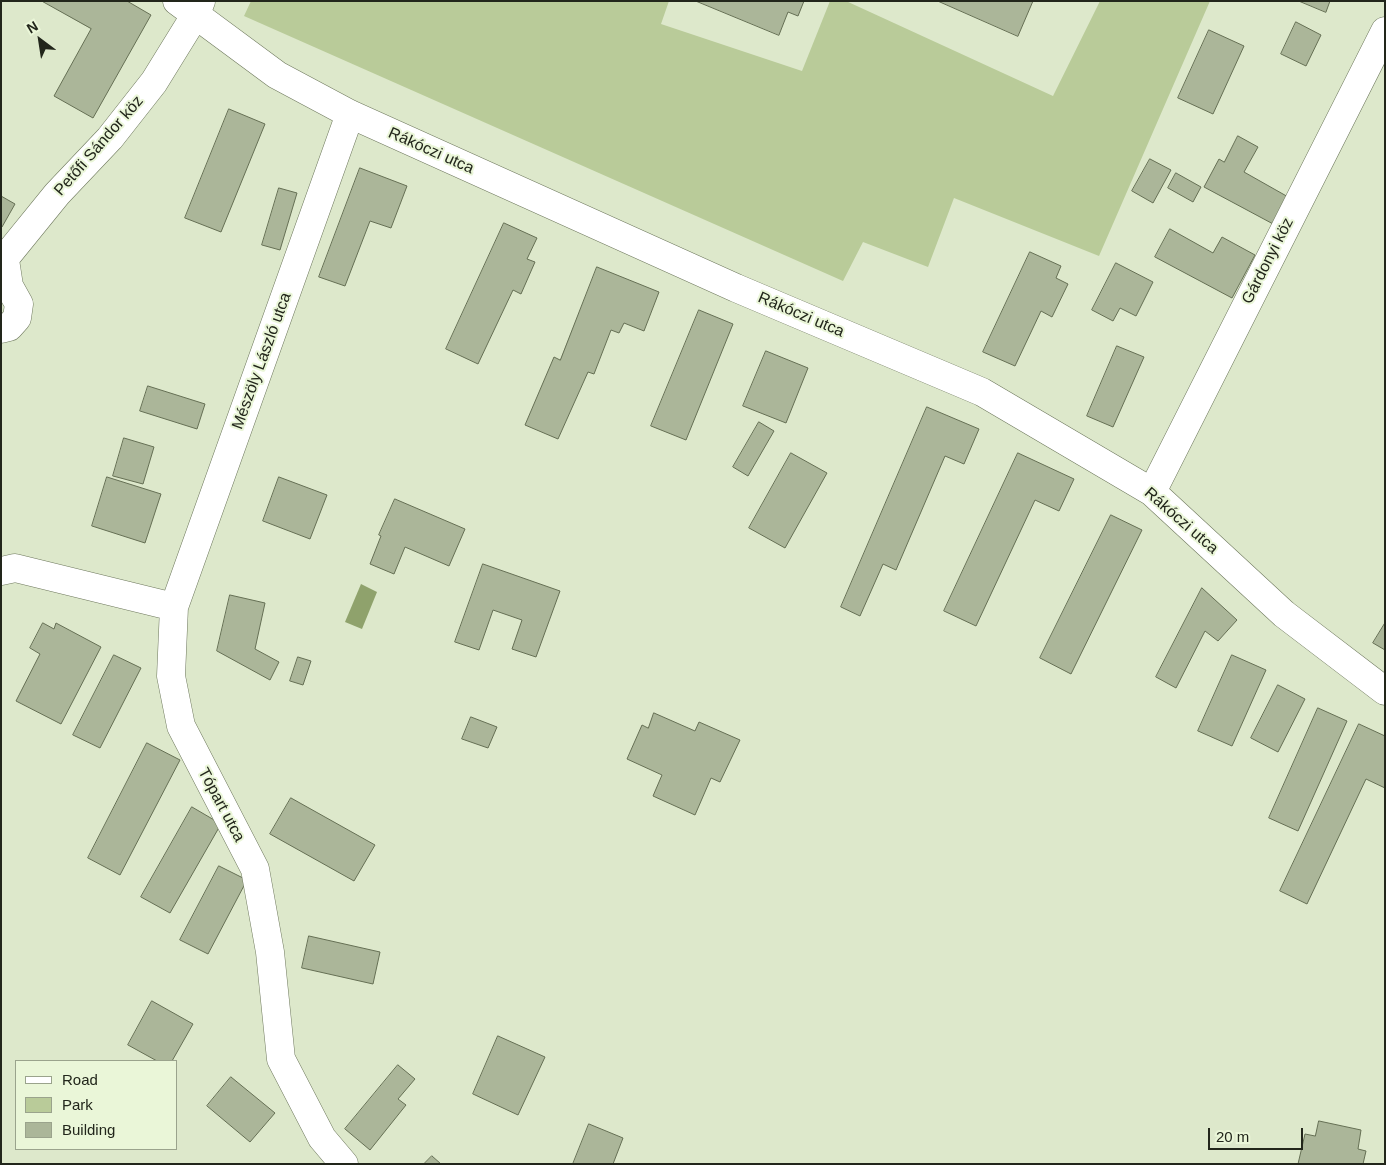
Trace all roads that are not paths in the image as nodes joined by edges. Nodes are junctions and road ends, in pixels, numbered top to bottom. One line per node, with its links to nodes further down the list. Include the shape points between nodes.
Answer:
1 (191, 5): 3 (street, Rákóczi utca, via 277,75); 4 (street, Petőfi Sándor köz, via 154,82)
2 (1385, 31): 6 (street, Gárdonyi köz)
3 (350, 114): 6 (street, Rákóczi utca, via 736,288 982,392); 8 (street, Mészöly László utca)
4 (3, 262): 5 (street, Petőfi Sándor köz, via 18,304 17,318 9,327)
5 (1, 329)
6 (1152, 492): 9 (street, Rákóczi utca, via 1284,614)
7 (1, 571): 8 (street, via 15,568)
8 (174, 607): 10 (street, Tópart utca, via 171,676 181,726 255,869 270,952 282,1059 322,1138)
9 (1385, 691)
10 (344, 1164)

